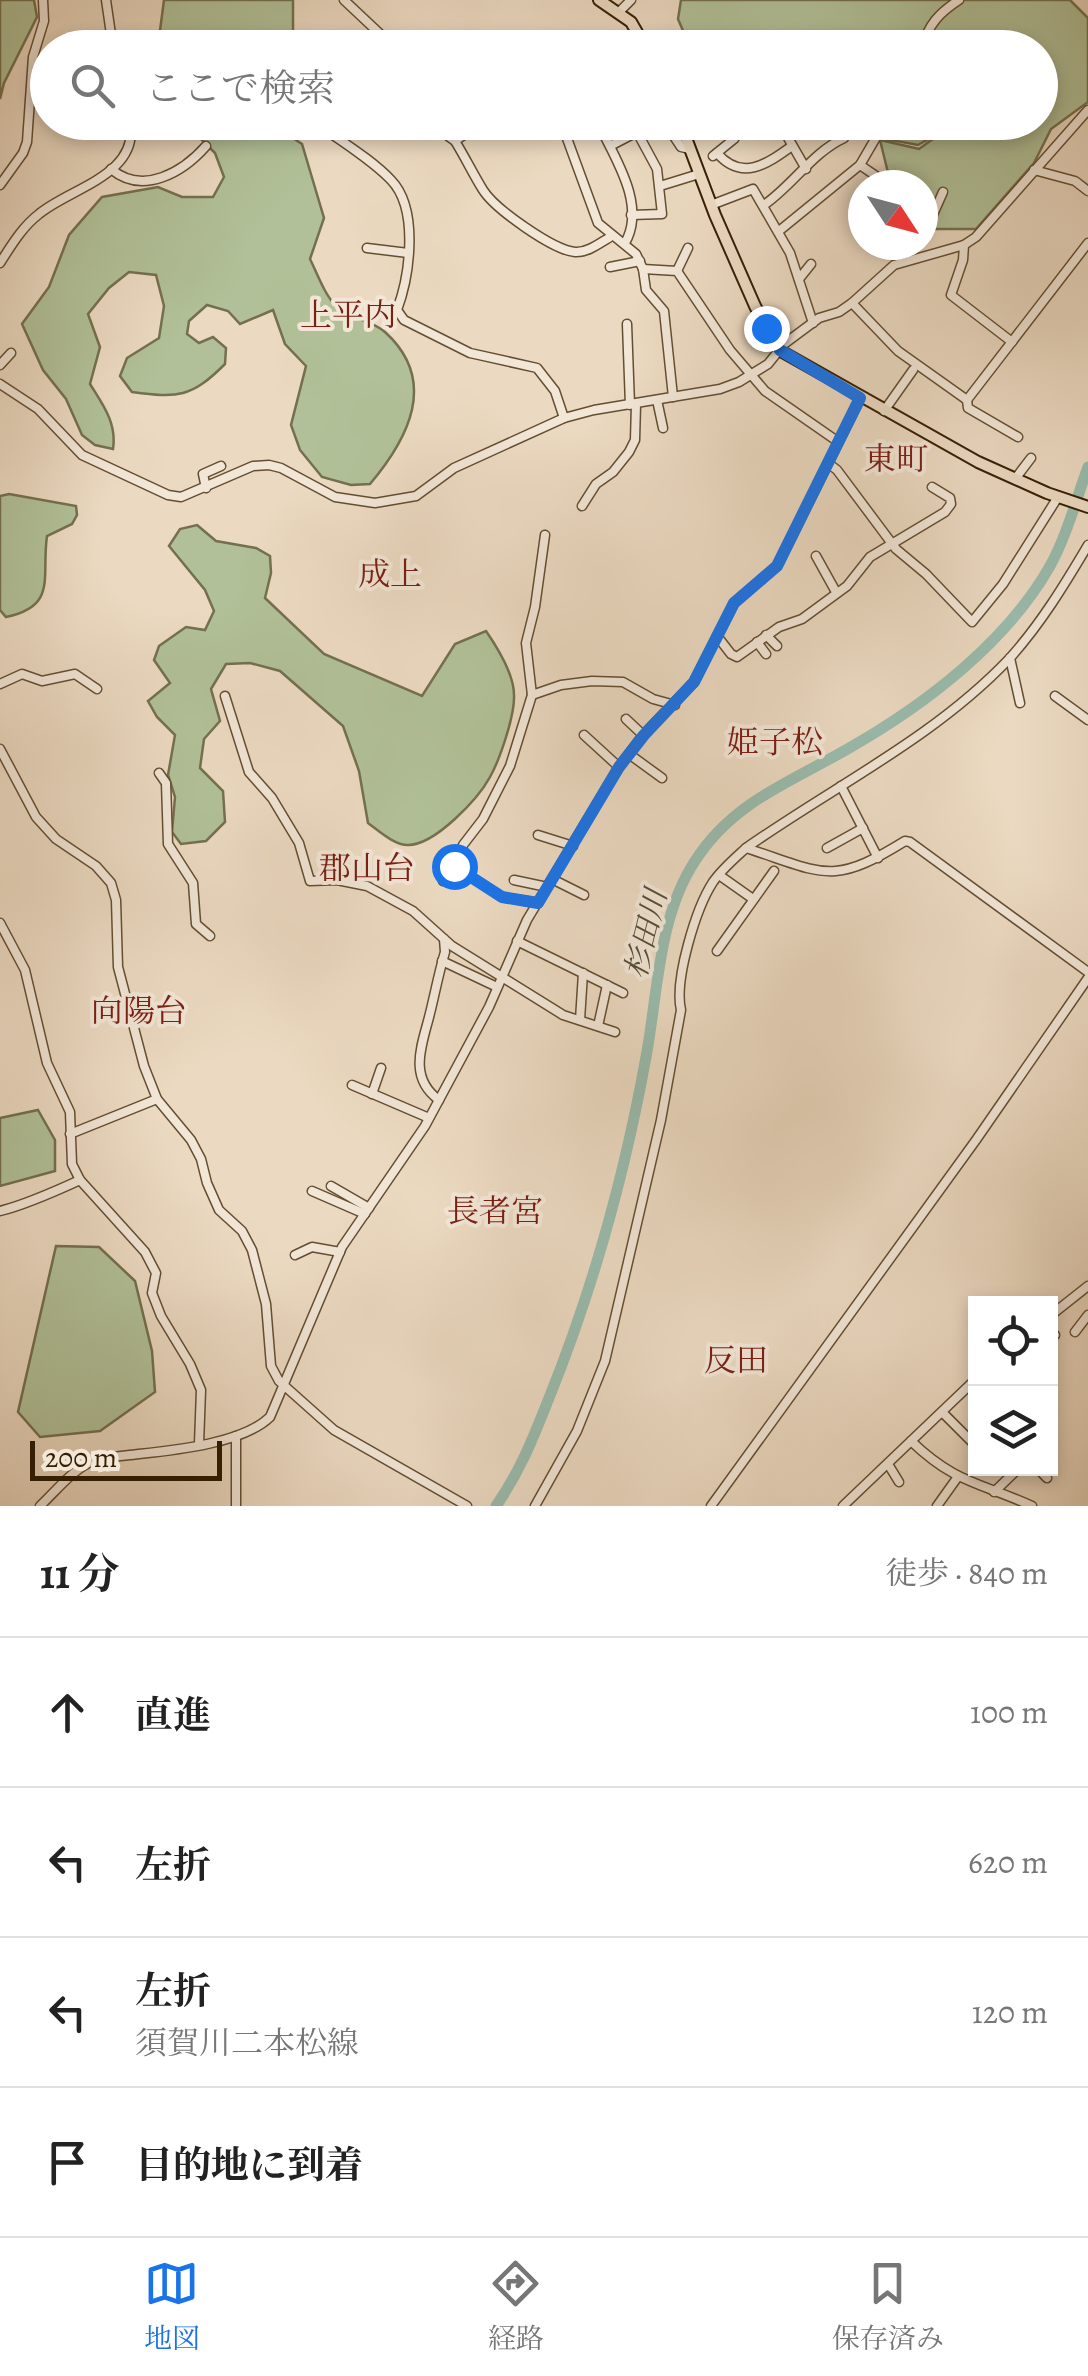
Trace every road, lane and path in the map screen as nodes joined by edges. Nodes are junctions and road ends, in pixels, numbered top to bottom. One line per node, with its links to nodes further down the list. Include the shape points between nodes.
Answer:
1 (43, 0): 8 (street)
2 (106, 0): 9 (street)
3 (344, 0): 10 (street)
4 (599, 0): 7 (main road)
5 (630, 0): 7 (street)
6 (958, 0): 12 (street)
7 (619, 12): 11 (main road)
8 (41, 30)
9 (111, 30)
10 (376, 30)
11 (636, 30)
12 (929, 30)
13 (30, 100): 39 (street, via 24,153)
14 (1088, 110): 37 (street)
15 (130, 140): 33 (street)
16 (339, 140): 56 (street, via 396,184 409,218)
17 (567, 140): 49 (street, via 589,204)
18 (607, 140): 29 (street)
19 (621, 140): 29 (street)
20 (641, 140): 40 (street, via 658,168)
21 (676, 140): 31 (street)
22 (687, 140): 31 (main road)
23 (733, 140): 34 (street, via 715,154)
24 (789, 140): 30 (street)
25 (841, 140): 35 (street)
26 (874, 140): 32 (street)
27 (454, 141): 49 (street, via 484,192 536,234 578,252)
28 (206, 146): 33 (street, via 185,170 149,181 124,180)
29 (610, 146): 47 (street, via 626,176)
30 (792, 146): 34 (street); 35 (street)
31 (690, 149): 38 (main road)
32 (860, 165): 36 (street); 48 (street)
33 (111, 169): 58 (street, via 40,213)
34 (744, 169): 41 (street)
35 (806, 169): 46 (street)
36 (867, 170)
37 (1034, 170): 42 (street); 52 (street)
38 (699, 174): 40 (street); 45 (main road)
39 (0, 185)
40 (660, 186): 47 (street, via 662,214)
41 (754, 188): 45 (street); 46 (street)
42 (1088, 191)
43 (942, 192): 44 (street)
44 (938, 201)
45 (711, 205): 68 (main road)
46 (764, 206): 48 (street)
47 (630, 215): 50 (street)
48 (779, 231): 63 (street)
49 (612, 236): 50 (street)
50 (625, 242): 60 (street)
51 (1088, 243): 67 (street)
52 (964, 245): 55 (street); 67 (street, via 952,295)
53 (368, 248): 56 (street)
54 (688, 248): 62 (street)
55 (938, 252)
56 (408, 253): 80 (street, via 398,310 404,320 470,353 537,368)
57 (909, 260): 64 (street, via 894,265)
58 (0, 263)
59 (810, 264): 63 (street)
60 (641, 265): 61 (street); 62 (street); 74 (street, via 646,290 666,320)
61 (610, 267)
62 (677, 271): 72 (street)
63 (799, 279): 65 (street)
64 (852, 303): 65 (street); 77 (street, via 898,351)
65 (813, 323): 68 (street)
66 (627, 324): 78 (street)
67 (1012, 342): 77 (street)
68 (780, 350): 72 (street); 75 (main road)
69 (11, 353): 70 (street)
70 (0, 365)
71 (913, 370): 79 (street)
72 (751, 376): 74 (street); 83 (street)
73 (0, 384): 89 (street, via 38,408 96,463 168,496)
74 (673, 397): 76 (street)
75 (860, 398): 79 (main road); 83 (street)
76 (657, 400): 78 (street); 81 (street)
77 (967, 400): 82 (street, via 968,408)
78 (633, 405): 80 (street); 91 (street, via 630,452)
79 (884, 412): 87 (main road)
80 (564, 418): 89 (street, via 454,468 400,501 335,497 270,466 253,466)
81 (663, 428)
82 (1018, 437)
83 (837, 441): 85 (street)
84 (1031, 458): 87 (street)
85 (828, 462): 94 (street); 98 (street)
86 (221, 466): 89 (street, via 203,474)
87 (1015, 479): 90 (main road)
88 (932, 487): 94 (street, via 950,498 948,508)
89 (206, 488)
90 (1060, 498): 92 (main road); 94 (street, via 972,622)
91 (582, 506)
92 (1088, 507)
93 (545, 535): 108 (street, via 526,643)
94 (891, 543): 99 (street)
95 (1088, 545): 105 (street)
96 (816, 556): 99 (street)
97 (792, 557): 98 (street)
98 (780, 560): 100 (street, via 734,603)
99 (836, 592): 101 (street, via 802,619)
100 (716, 635): 102 (street, via 734,656); 112 (street)
101 (766, 635): 102 (street); 103 (street)
102 (757, 642): 104 (street)
103 (777, 646)
104 (766, 654)
105 (1010, 658): 111 (street); 122 (street, via 940,720)
106 (0, 684): 107 (street, via 22,674 42,681 75,674)
107 (97, 688)
108 (532, 695): 112 (street, via 561,685 623,682); 129 (street, via 510,766)
109 (225, 696): 140 (street, via 249,772 299,844 307,878 368,886 414,911)
110 (1055, 696): 114 (street)
111 (1020, 703)
112 (675, 706): 116 (street)
113 (626, 719): 116 (street)
114 (1088, 720)
115 (584, 735): 119 (street)
116 (644, 735): 118 (street)
117 (0, 749): 156 (street, via 36,816 111,882 118,967)
118 (629, 754): 119 (street); 121 (street)
119 (619, 767): 125 (street)
120 (159, 773): 139 (street, via 166,783 168,844 193,883 196,924)
121 (662, 778)
122 (841, 786): 123 (street); 126 (street)
123 (863, 828): 127 (street); 128 (street)
124 (538, 835): 125 (street)
125 (573, 846): 134 (street)
126 (746, 848): 128 (street, via 824,873); 131 (street)
127 (827, 848)
128 (878, 858): 145 (street, via 910,842)
129 (454, 866): 133 (street); 137 (street, via 502,897)
130 (774, 871): 136 (street)
131 (719, 875): 136 (street); 190 (street, via 698,915 685,966 661,1120 605,1361 577,1432)
132 (514, 880): 134 (street)
133 (443, 881)
134 (550, 883): 135 (street); 137 (street)
135 (584, 895)
136 (753, 899): 142 (street)
137 (538, 903): 141 (street)
138 (0, 923): 159 (street, via 25,970 47,1063 70,1112)
139 (210, 936)
140 (444, 938): 143 (street); 146 (street)
141 (517, 941): 144 (street); 146 (street)
142 (717, 951)
143 (442, 961): 148 (street); 157 (street, via 418,1052 422,1077)
144 (582, 973): 147 (street); 150 (street)
145 (1088, 975): 191 (street)
146 (501, 976): 148 (street); 150 (street)
147 (607, 985): 149 (street); 151 (street)
148 (497, 986): 157 (street)
149 (623, 993)
150 (580, 1020): 151 (street)
151 (598, 1026): 152 (street)
152 (615, 1032)
153 (381, 1068): 155 (street)
154 (352, 1086): 155 (street)
155 (372, 1094): 158 (street)
156 (157, 1100): 159 (street); 171 (street, via 191,1140 220,1210 252,1250 266,1304 270,1366)
157 (439, 1100): 158 (street)
158 (429, 1118): 164 (street)
159 (70, 1134): 160 (street)
160 (80, 1180): 163 (street); 177 (street, via 156,1273 152,1293 201,1390)
161 (330, 1186): 164 (street)
162 (312, 1190): 164 (street)
163 (0, 1211)
164 (367, 1211): 165 (street)
165 (340, 1252): 166 (street, via 312,1246); 171 (street)
166 (295, 1255)
167 (1088, 1286): 168 (street)
168 (1058, 1310)
169 (1088, 1315): 170 (street)
170 (1075, 1332)
171 (286, 1384): 174 (street, via 270,1417); 186 (street, via 334,1430)
172 (968, 1390): 173 (street)
173 (942, 1412): 175 (street); 176 (street)
174 (236, 1436): 177 (street); 189 (street)
175 (968, 1438)
176 (911, 1441): 178 (street); 181 (street)
177 (199, 1444): 188 (street, via 96,1460)
178 (888, 1464): 183 (street); 192 (street)
179 (1005, 1476): 182 (street)
180 (1011, 1476): 182 (street)
181 (957, 1478): 184 (street); 185 (street)
182 (1008, 1479): 184 (street)
183 (898, 1482)
184 (994, 1492): 187 (street)
185 (941, 1502): 193 (street)
186 (466, 1505)
187 (1028, 1505)
188 (40, 1506)
189 (236, 1506)
190 (536, 1506)
191 (710, 1506)
192 (843, 1506)
193 (954, 1506)

